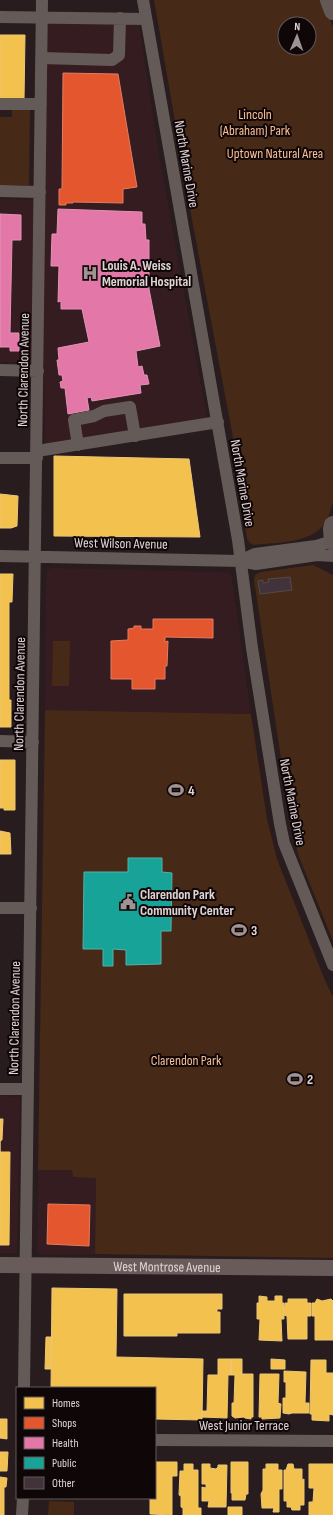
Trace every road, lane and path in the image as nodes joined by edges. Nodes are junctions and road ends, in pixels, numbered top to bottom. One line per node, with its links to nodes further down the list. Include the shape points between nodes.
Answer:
1 (42, 0): 6 (street, North Clarendon Avenue)
2 (143, 0): 8 (street, North Marine Drive)
3 (329, 0): 4 (highway)
4 (333, 11)
5 (0, 17): 6 (street)
6 (42, 18): 7 (street); 9 (street, North Clarendon Avenue)
7 (120, 18): 8 (street); 9 (street, via 119,55 112,60)
8 (146, 19): 16 (street, North Marine Drive)
9 (41, 58): 11 (street, North Clarendon Avenue)
10 (0, 104): 11 (street)
11 (41, 104): 13 (street, North Clarendon Avenue)
12 (0, 191): 13 (street)
13 (40, 192): 15 (street, North Clarendon Avenue)
14 (0, 370): 15 (street)
15 (38, 371): 19 (street, North Clarendon Avenue)
16 (218, 422): 17 (street); 26 (street, North Marine Drive)
17 (135, 436): 18 (street); 18 (street, via 130,407 104,411 74,420)
18 (78, 445): 19 (street)
19 (37, 455): 20 (street); 24 (street, North Clarendon Avenue)
20 (0, 458)
21 (333, 525): 22 (highway)
22 (333, 542): 26 (street, via 255,554)
23 (0, 556): 24 (street, West Wilson Avenue)
24 (36, 556): 26 (street, West Wilson Avenue); 28 (street, North Clarendon Avenue)
25 (333, 556): 26 (street, West Wilson Avenue, via 256,564)
26 (240, 561): 31 (street, North Marine Drive, via 280,824 286,850)
27 (0, 741): 28 (street)
28 (33, 742): 30 (street, North Clarendon Avenue)
29 (0, 908): 30 (street)
30 (31, 908): 33 (street, North Clarendon Avenue)
31 (333, 964)
32 (0, 1089): 33 (street)
33 (28, 1089): 35 (street, North Clarendon Avenue)
34 (0, 1265): 35 (main road, West Montrose Avenue)
35 (26, 1265): 36 (main road, West Montrose Avenue); 37 (street, North Clarendon Avenue)
36 (333, 1268)
37 (24, 1387)
38 (156, 1440): 39 (street, West Junior Terrace)
39 (333, 1441)
40 (23, 1499): 41 (street)
41 (22, 1515)

